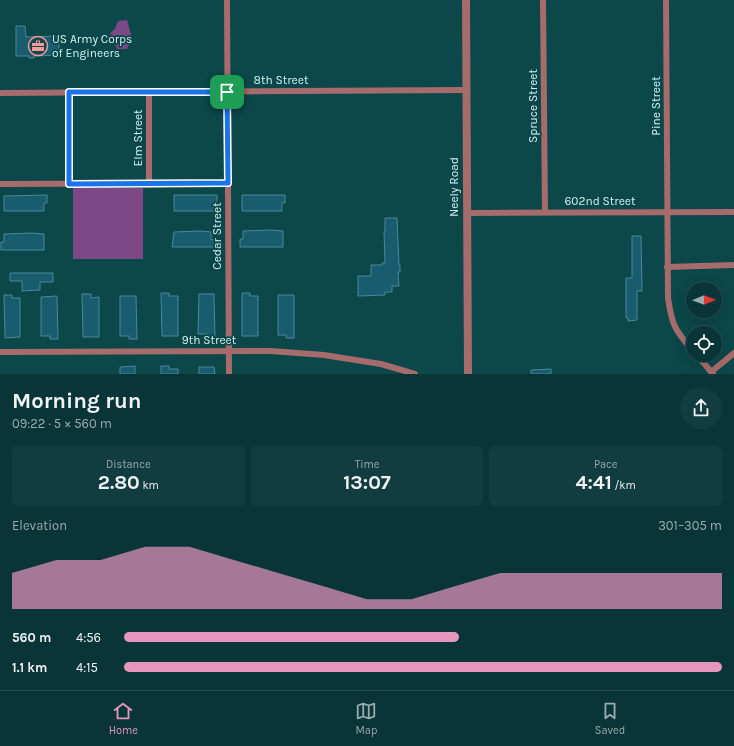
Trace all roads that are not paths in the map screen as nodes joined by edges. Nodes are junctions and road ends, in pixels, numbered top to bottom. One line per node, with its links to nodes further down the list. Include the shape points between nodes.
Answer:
1 (227, 0): 8 (street, Cedar Street)
2 (466, 0): 5 (street, Neely Road)
3 (543, 0): 14 (street, Spruce Street)
4 (666, 0): 15 (street, Pine Street)
5 (466, 90): 8 (street, 8th Street); 17 (street, Neely Road)
6 (69, 92): 7 (street, 8th Street); 9 (street, 8th Street); 13 (street)
7 (149, 92): 8 (street, 8th Street); 10 (street, Elm Street)
8 (227, 92): 11 (street, Cedar Street)
9 (0, 93)
10 (149, 183): 11 (street); 13 (street)
11 (228, 183): 21 (street, Cedar Street)
12 (0, 184): 13 (street)
13 (69, 184)
14 (545, 212): 15 (street, 602nd Street); 17 (street, 602nd Street)
15 (668, 212): 16 (street, 602nd Street); 19 (street, Pine Street)
16 (734, 212)
17 (466, 213): 28 (street, Neely Road)
18 (734, 265): 19 (street)
19 (667, 266): 20 (street, Pine Street, via 670,314 676,331)
20 (686, 343)
21 (229, 351): 22 (street, 9th Street); 26 (street, Cedar Street); 27 (street, 9th Street, via 324,354 381,364)
22 (0, 352)
23 (734, 353): 25 (street)
24 (703, 362): 25 (street)
25 (712, 373)
26 (229, 374)
27 (415, 374)
28 (468, 374)

